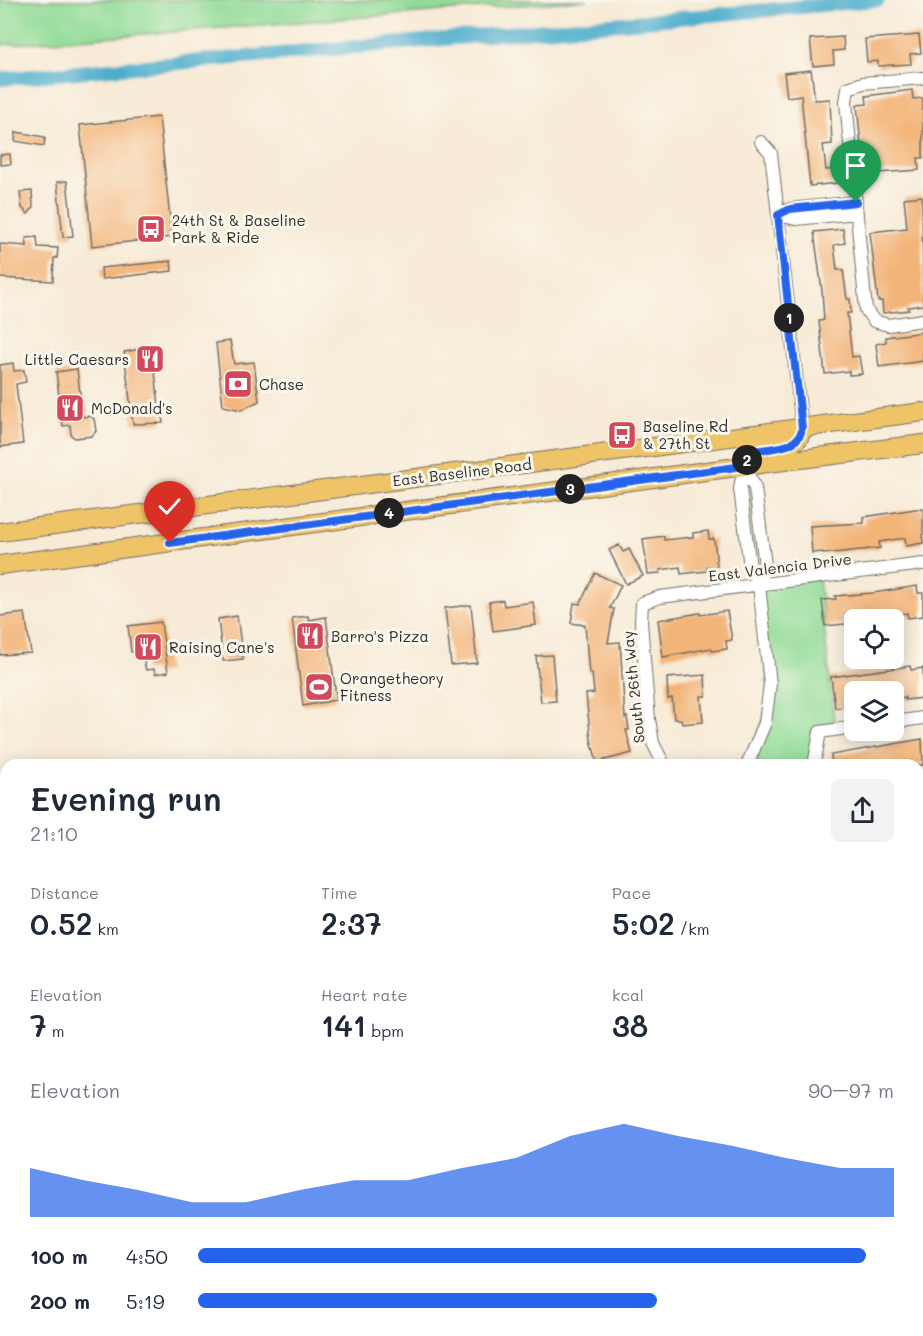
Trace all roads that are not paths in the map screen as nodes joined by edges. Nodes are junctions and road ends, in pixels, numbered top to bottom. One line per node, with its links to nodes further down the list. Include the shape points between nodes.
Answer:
1 (923, 78): 3 (street, via 848,88)
2 (761, 142): 4 (street, via 771,153)
3 (856, 207): 4 (street, via 824,211 790,209); 5 (street, via 866,310 874,321 888,325)
4 (778, 215): 7 (street)
5 (923, 320)
6 (923, 412): 7 (main road, East Baseline Road)
7 (802, 428): 8 (main road, East Baseline Road); 10 (main road, via 819,447); 11 (main road, via 796,442 751,453)
8 (704, 441): 11 (main road, via 729,451); 12 (main road, East Baseline Road)
9 (923, 444): 10 (main road, East Baseline Road)
10 (837, 455): 11 (main road, East Baseline Road)
11 (744, 466): 13 (main road, East Baseline Road); 19 (street, via 755,488 765,565)
12 (489, 469): 13 (main road); 14 (main road, East Baseline Road)
13 (492, 499): 16 (main road, East Baseline Road)
14 (243, 501): 15 (main road, East Baseline Road); 16 (main road)
15 (0, 532)
16 (248, 533): 18 (main road, East Baseline Road)
17 (923, 564): 19 (street, East Valencia Drive)
18 (0, 565)
19 (759, 585): 20 (street, East Valencia Drive, via 660,597); 25 (street, via 770,684 765,723)
20 (642, 603): 24 (street, South 26th Way, via 649,719 653,743)
21 (923, 718): 22 (street)
22 (904, 721)
23 (844, 729): 26 (street, via 820,732)
24 (661, 759)
25 (750, 759)
26 (815, 759)

